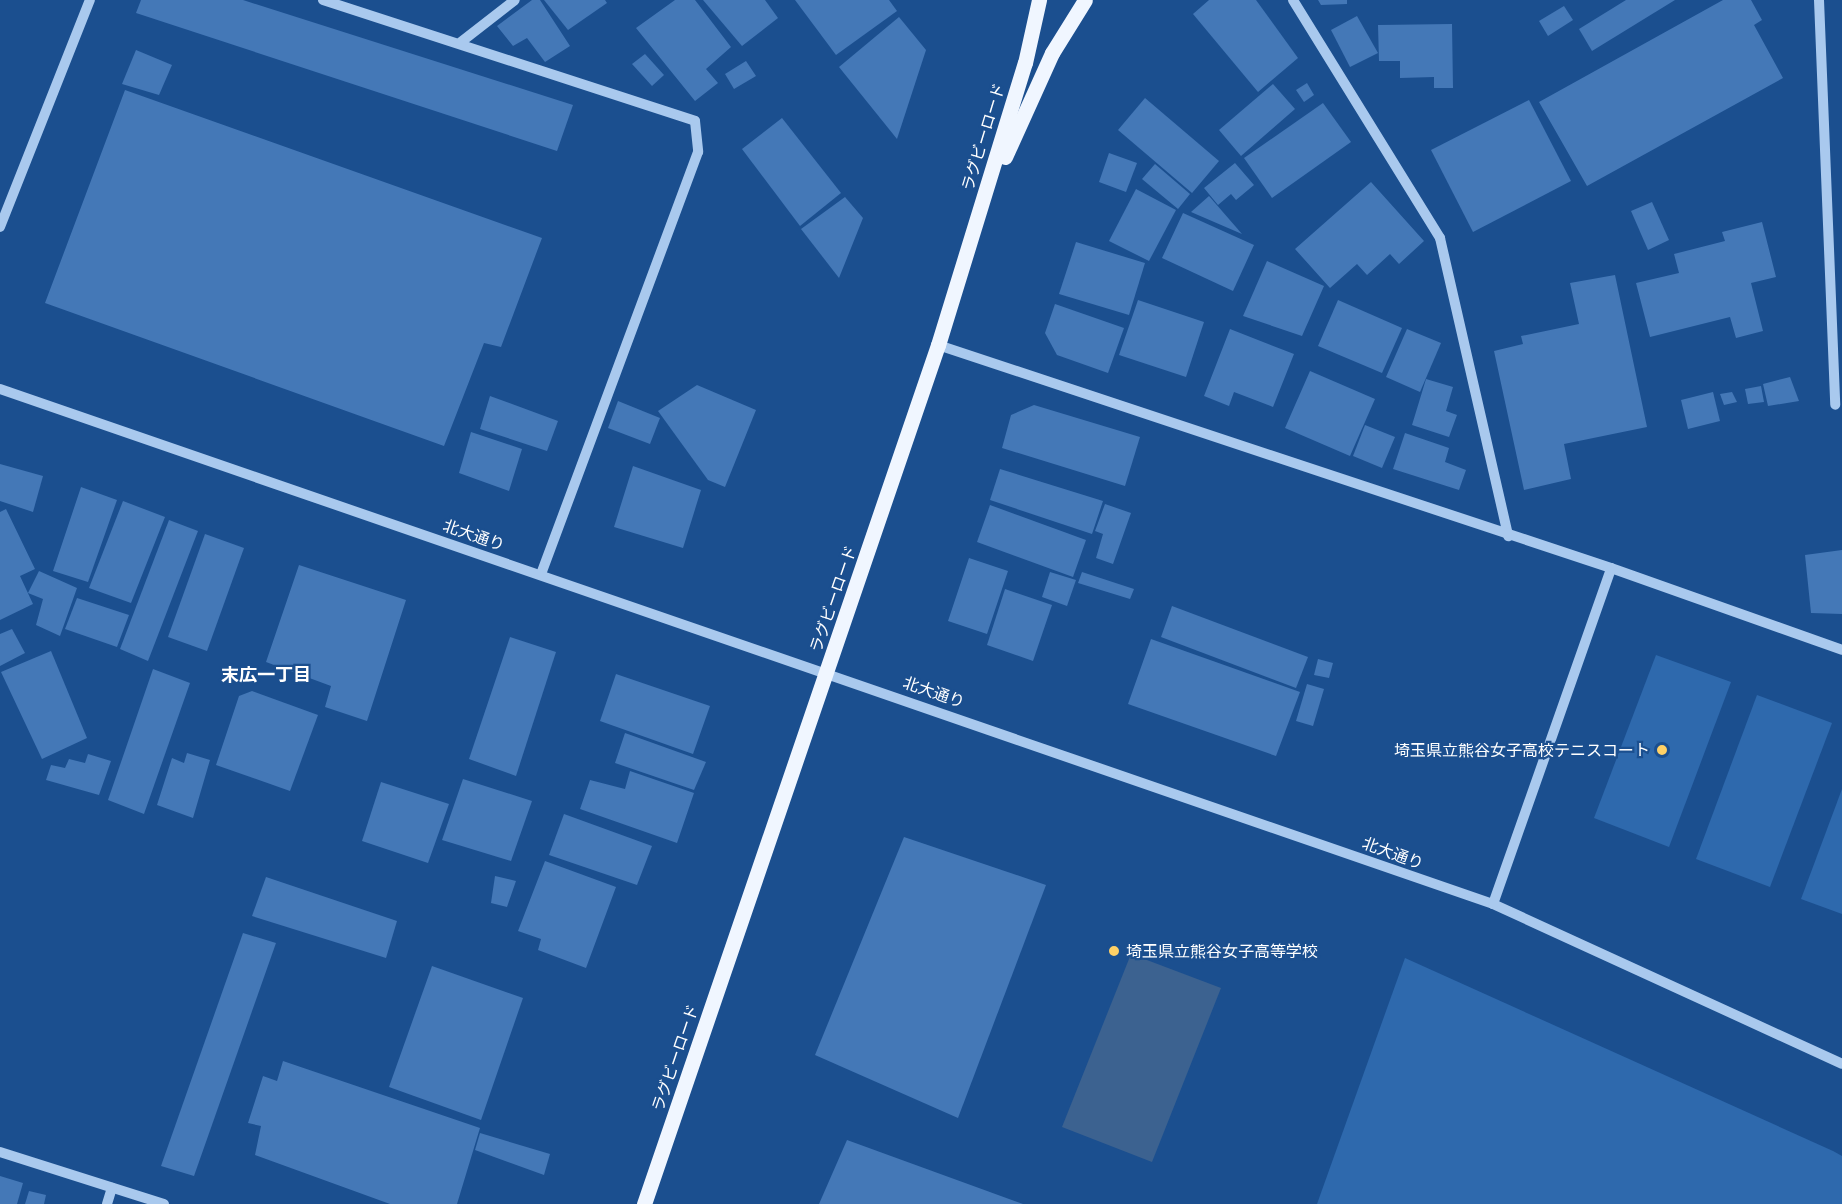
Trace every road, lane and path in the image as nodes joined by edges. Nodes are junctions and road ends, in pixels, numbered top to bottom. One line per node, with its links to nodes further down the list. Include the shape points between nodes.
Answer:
1 (90, 0): 11 (street)
2 (323, 0): 9 (street)
3 (515, 0): 9 (street)
4 (1039, 0): 10 (main road, ラグビーロード)
5 (1046, 0): 10 (main road)
6 (1085, 0): 12 (main road, via 1052,53)
7 (1293, 0): 16 (street, via 1440,238)
8 (1819, 0): 15 (street)
9 (461, 42): 18 (street, via 695,121 698,152)
10 (1025, 63): 12 (main road, ラグビーロード)
11 (0, 227)
12 (974, 228): 13 (main road, ラグビーロード)
13 (938, 345): 16 (street); 20 (main road, ラグビーロード)
14 (0, 389): 18 (street, 北大通り)
15 (1835, 405)
16 (1508, 536): 17 (street)
17 (1611, 568): 19 (street); 21 (street)
18 (541, 574): 20 (street, 北大通り)
19 (1842, 650)
20 (827, 672): 21 (street, 北大通り); 27 (main road, ラグビーロード)
21 (1493, 904): 22 (street, 北大通り)
22 (1842, 1064)
23 (0, 1152): 24 (street)
24 (112, 1188): 25 (street); 26 (street)
25 (107, 1204)
26 (164, 1204)
27 (644, 1204)

